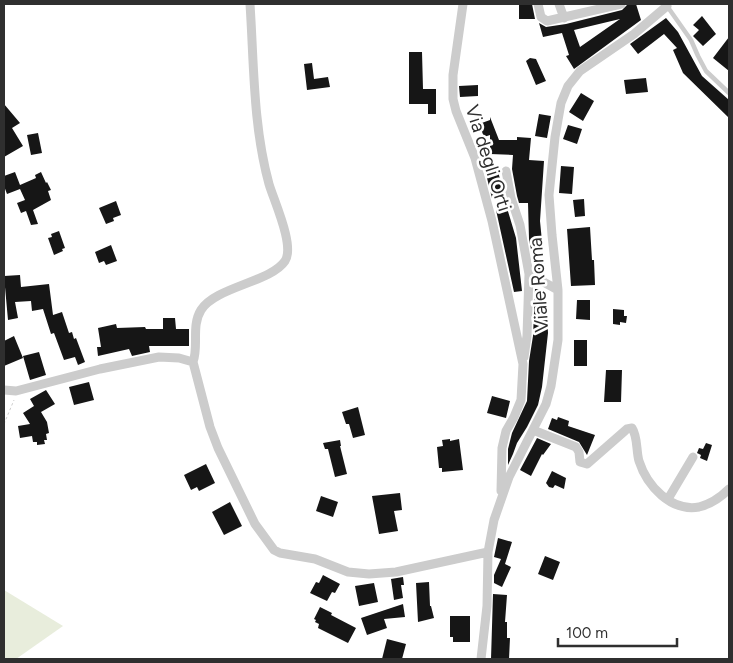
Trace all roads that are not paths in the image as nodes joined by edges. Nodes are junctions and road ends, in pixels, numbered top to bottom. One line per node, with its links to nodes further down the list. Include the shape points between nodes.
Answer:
1 (250, 4): 12 (street, via 260,138 287,254 284,262 273,270 204,306 197,321)
2 (463, 4): 13 (street, Via degli Orti, via 453,75 453,99 475,158 492,221)
3 (538, 4): 7 (street, via 542,19)
4 (559, 4): 7 (street)
5 (621, 4): 7 (street)
6 (666, 5): 8 (lane, via 691,40 706,70); 11 (street, Viale Roma, via 634,34 584,68 562,99 555,131 549,195)
7 (564, 18)
8 (729, 93)
9 (506, 171): 10 (street)
10 (529, 274): 11 (street); 13 (street)
11 (558, 290): 15 (street, Viale Roma, via 560,326 551,386)
12 (193, 362): 14 (street, via 159,356 18,390); 20 (street, via 218,448 255,524 274,550 315,559 352,573 370,574 396,572)
13 (523, 364): 18 (street, Via degli Orti, via 520,400 502,448)
14 (4, 390)
15 (533, 430): 18 (street, Viale Roma); 19 (street, via 576,447 580,462 587,464 632,428 646,476 655,490)
16 (693, 457): 19 (street)
17 (729, 490): 19 (street, via 697,507 683,506)
18 (501, 497): 20 (street, Viale Roma)
19 (668, 499)
20 (488, 552): 21 (street, Viale Roma)
21 (481, 659)

